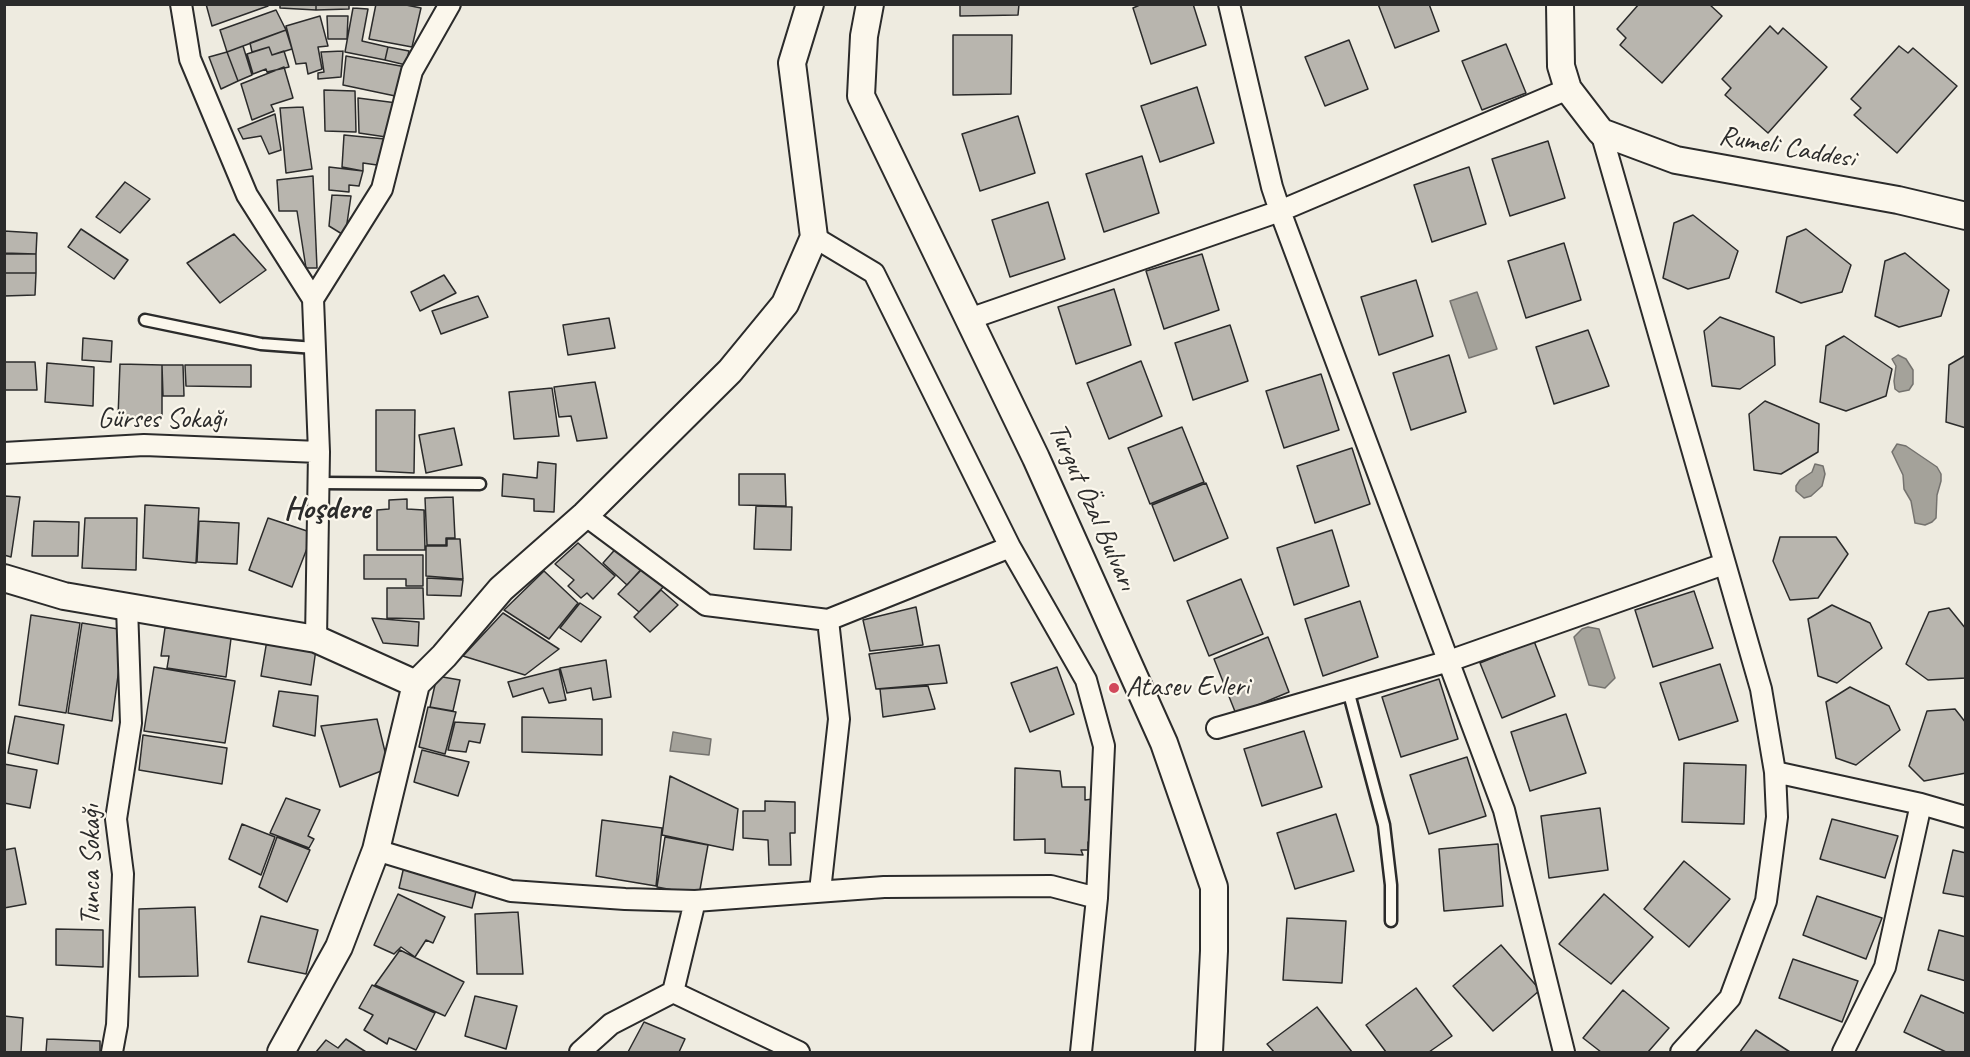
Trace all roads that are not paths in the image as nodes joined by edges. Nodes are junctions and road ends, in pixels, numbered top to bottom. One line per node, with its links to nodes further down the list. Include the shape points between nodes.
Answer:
1 (181, 4): 12 (street, via 190,60 247,195)
2 (450, 4): 12 (street, via 412,71 382,189)
3 (810, 4): 11 (street, via 792,63)
4 (870, 4): 13 (street, Turgut Özal Bulvarı, via 861,96)
5 (1229, 4): 9 (street)
6 (1560, 4): 7 (street, via 1561,66)
7 (1568, 88): 8 (street); 9 (street)
8 (1601, 132): 10 (street, Rumeli Caddesi, via 1676,160); 22 (street)
9 (1280, 211): 13 (street); 28 (street)
10 (1965, 216)
11 (814, 237): 20 (street, via 785,304 730,371); 21 (street, via 874,273)
12 (313, 299): 15 (street)
13 (969, 319): 46 (street, Turgut Özal Bulvarı, via 1164,743 1214,887)
14 (145, 320): 15 (lane, via 261,344)
15 (315, 348): 16 (street)
16 (319, 452): 17 (street, Gürses Sokağı, via 144,445); 18 (street)
17 (4, 453)
18 (319, 483): 19 (lane); 27 (street)
19 (480, 484)
20 (585, 515): 26 (street, via 706,605); 29 (street, via 501,589)
21 (1010, 547): 26 (street); 37 (street, via 1086,680 1104,746)
22 (1724, 564): 28 (street); 32 (street, via 1761,689)
23 (5, 578): 24 (street); 25 (street, via 64,596)
24 (4, 594)
25 (127, 607): 27 (street); 41 (street, Tunca Sokağı, via 131,723 116,819 123,874 117,1025)
26 (828, 620): 36 (street, via 839,719)
27 (316, 639): 29 (street)
28 (1449, 661): 30 (street); 47 (street, via 1504,810)
29 (416, 684): 35 (street)
30 (1348, 690): 31 (street); 39 (lane, via 1384,825)
31 (1217, 728)
32 (1775, 772): 33 (street); 48 (street, via 1777,817 1766,902 1730,998)
33 (1921, 804): 34 (street); 49 (street, via 1885,967)
34 (1965, 817)
35 (376, 850): 38 (street, via 511,891); 42 (street, via 339,947)
36 (820, 891): 37 (street, via 884,886 1051,886); 38 (street)
37 (1096, 898): 45 (street)
38 (695, 901): 40 (street)
39 (1391, 921)
40 (673, 992): 43 (street, via 611,1024); 44 (street)
41 (112, 1053)
42 (281, 1053)
43 (580, 1053)
44 (799, 1053)
45 (1081, 1053)
46 (1209, 1053)
47 (1564, 1053)
48 (1681, 1053)
49 (1843, 1053)

